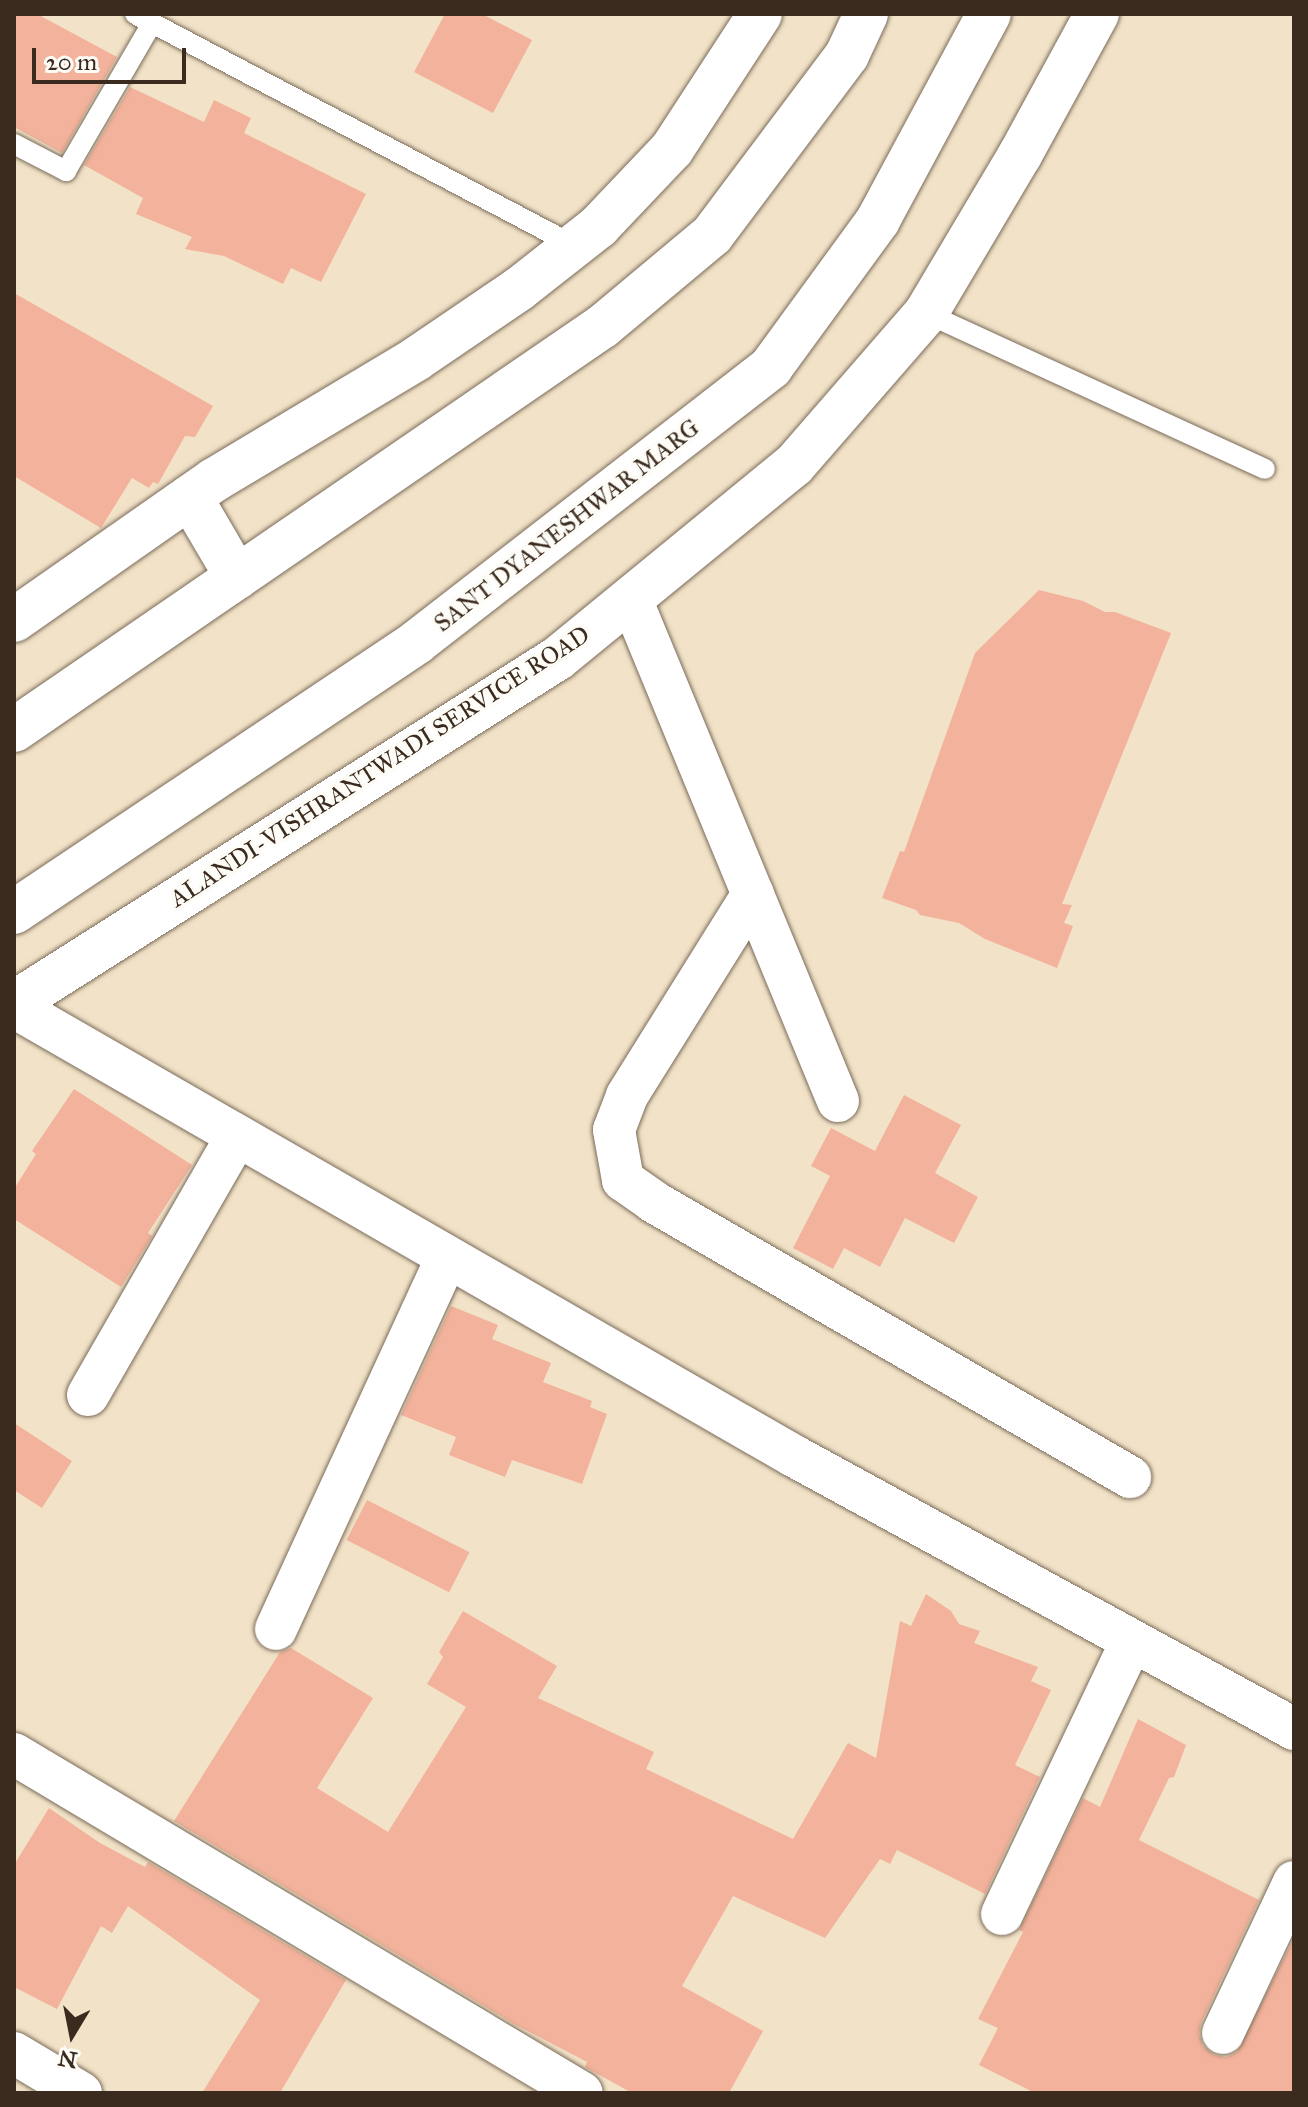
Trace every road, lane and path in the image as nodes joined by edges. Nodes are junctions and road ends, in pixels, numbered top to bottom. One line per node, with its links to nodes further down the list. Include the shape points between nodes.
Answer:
1 (760, 14): 7 (main road, via 672,149)
2 (866, 14): 11 (main road, via 847,55 712,235 603,326)
3 (989, 14): 16 (main road, SANT DYANESHWAR MARG, via 878,220 771,367 417,642)
4 (1097, 14): 8 (main road, ALANDI-VISHRANTWADI SERVICE ROAD)
5 (143, 18): 6 (lane, via 66,171); 7 (lane)
6 (14, 144)
7 (574, 245): 10 (main road, via 416,359)
8 (926, 313): 9 (lane); 12 (main road, ALANDI-VISHRANTWADI SERVICE ROAD, via 794,465)
9 (1265, 469)
10 (190, 497): 11 (main road); 13 (main road)
11 (237, 577): 14 (main road)
12 (631, 599): 15 (street); 17 (main road, ALANDI-VISHRANTWADI SERVICE ROAD, via 558,658)
13 (14, 620)
14 (14, 730)
15 (753, 894): 18 (street); 22 (street, via 627,1096 614,1130 623,1180)
16 (14, 912)
17 (14, 1005): 19 (street)
18 (838, 1101)
19 (237, 1136): 20 (street); 21 (street)
20 (447, 1257): 23 (street); 24 (street)
21 (88, 1395)
22 (1130, 1477)
23 (276, 1629)
24 (1131, 1642): 25 (street); 28 (street)
25 (1294, 1729)
26 (14, 1754): 32 (street)
27 (1294, 1882): 29 (street)
28 (1002, 1914)
29 (1223, 2033)
30 (14, 2053): 31 (street)
31 (81, 2093)
32 (582, 2093)

